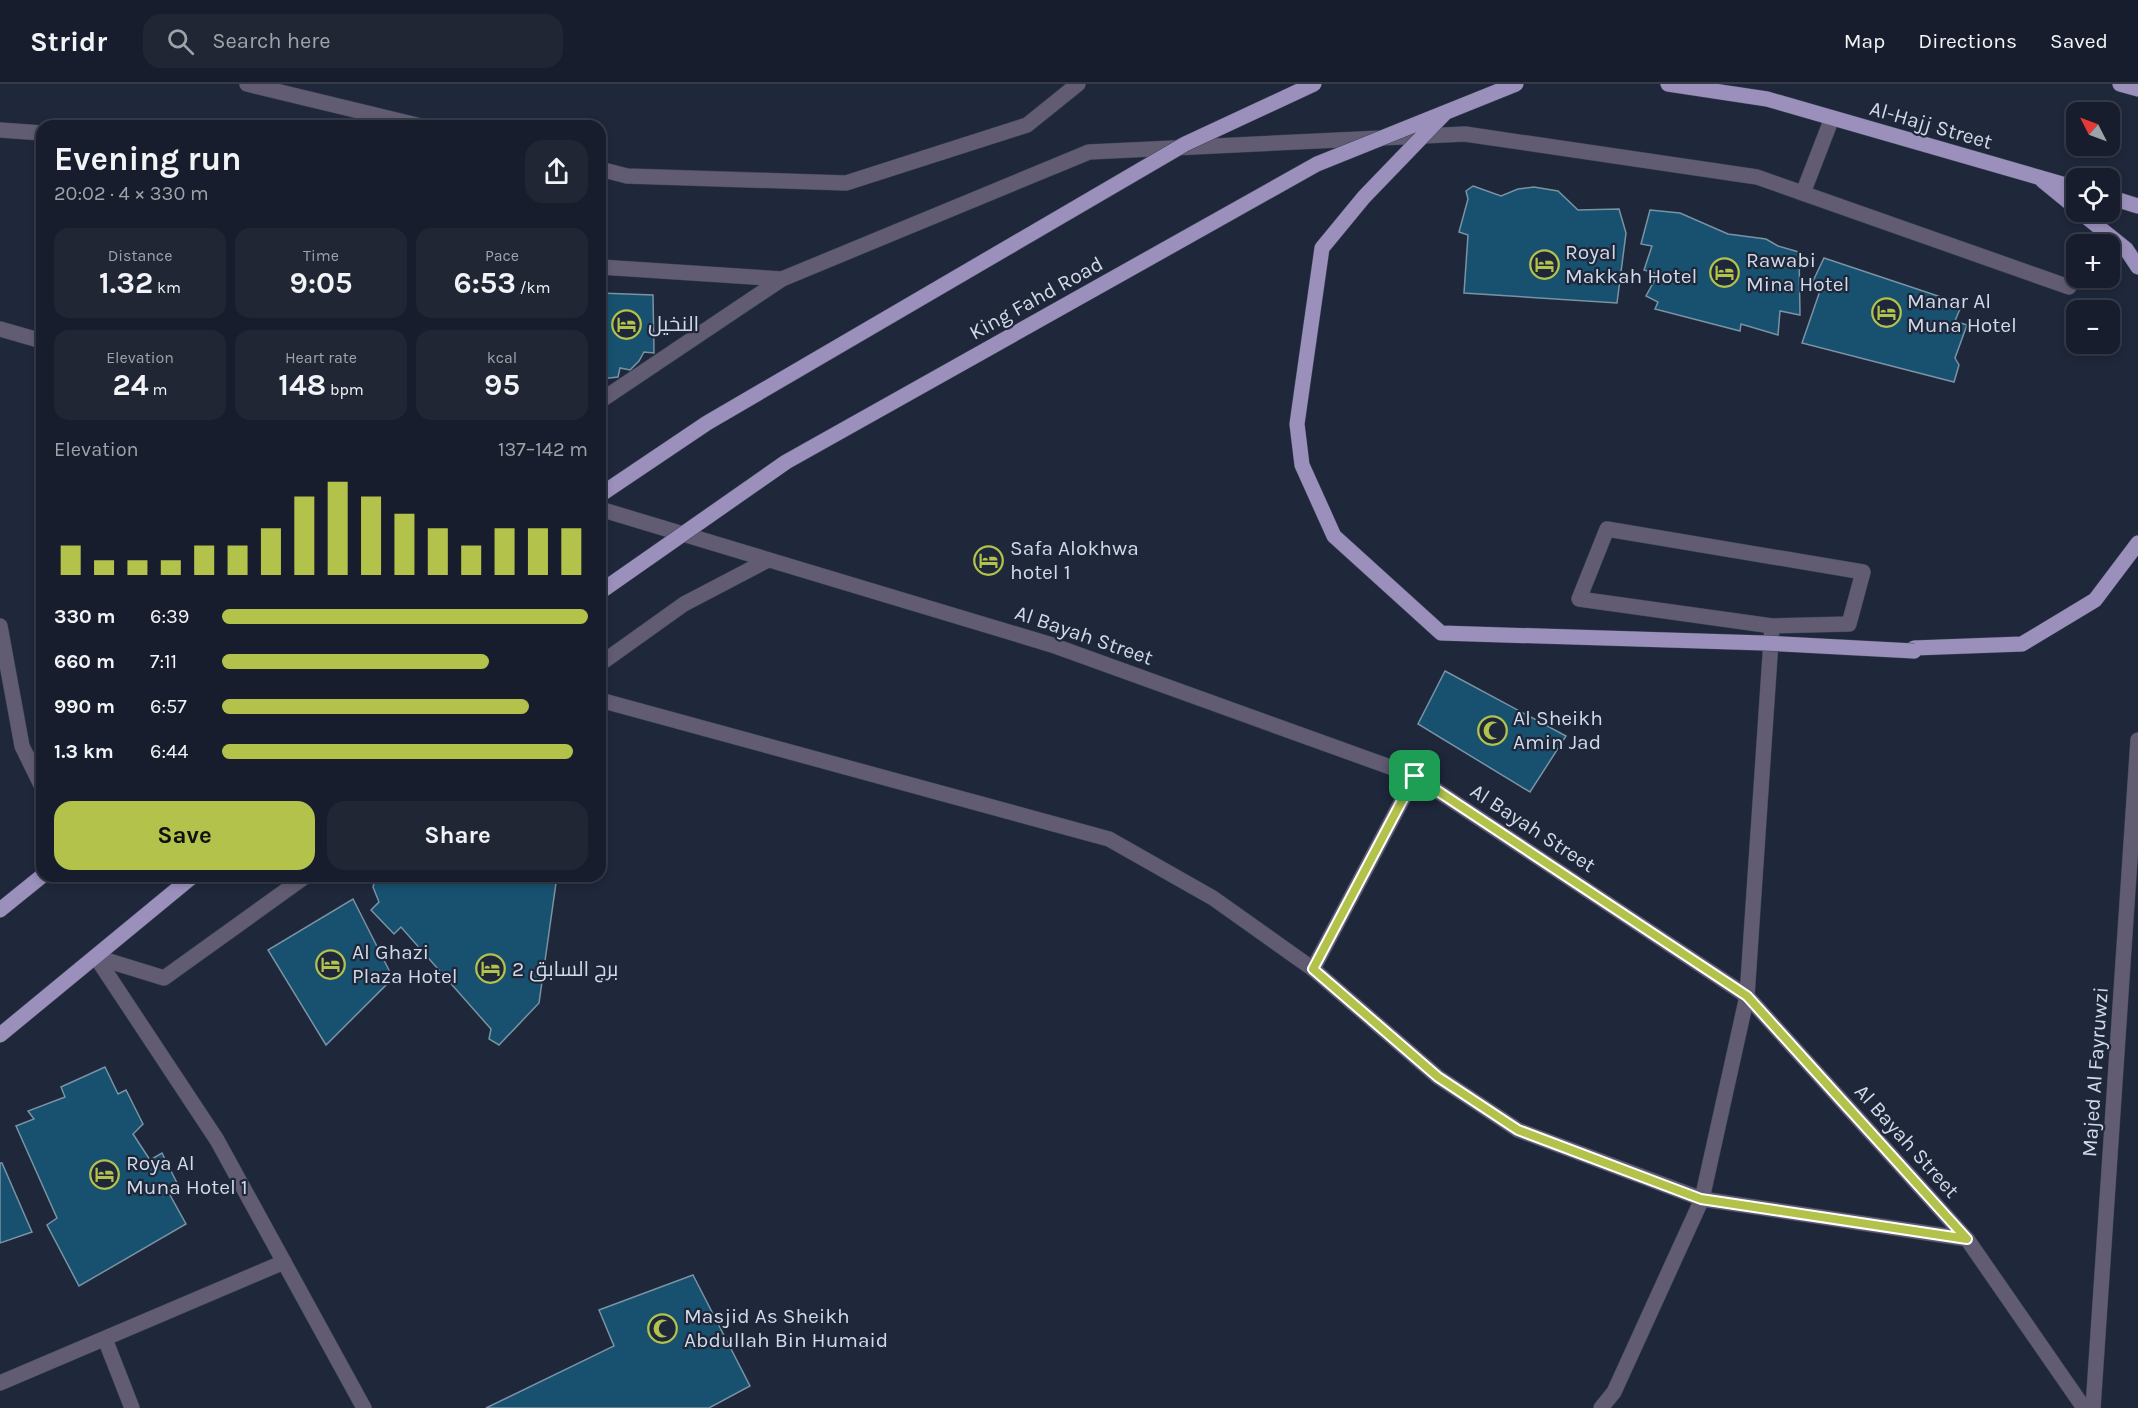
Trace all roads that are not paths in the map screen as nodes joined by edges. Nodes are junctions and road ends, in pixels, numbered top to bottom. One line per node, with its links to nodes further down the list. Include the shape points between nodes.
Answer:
1 (247, 84): 10 (street)
2 (1078, 84): 13 (street, via 1027,125 846,183 627,176)
3 (1314, 84): 28 (main road, bridge, via 1185,144 707,423)
4 (1516, 84): 8 (main road, King Fahd Road, bridge)
5 (1668, 84): 9 (main road, Al-Hajj Street, via 1767,99)
6 (2120, 84): 7 (main road)
7 (2138, 89)
8 (1445, 113): 30 (main road, bridge, via 1364,197 1322,248 1297,424 1302,465 1334,536 1442,633 1914,651 2022,644 2095,600); 32 (main road, King Fahd Road, bridge, via 1317,164 786,462)
9 (1832, 118): 14 (main road, Al-Hajj Street); 16 (street)
10 (396, 120)
11 (0, 130): 12 (street)
12 (36, 133)
13 (606, 171)
14 (2038, 177): 15 (main road, Al-Hajj Street); 17 (main road)
15 (2066, 185)
16 (1803, 193): 23 (street, via 1757,177 1466,134 1089,152); 24 (street)
17 (2066, 200)
18 (2120, 200): 19 (main road)
19 (2138, 206)
20 (2092, 222): 22 (main road, via 2126,249)
21 (606, 267): 23 (street)
22 (2138, 267)
23 (782, 279): 27 (street)
24 (2066, 286)
25 (0, 329): 26 (street)
26 (36, 339)
27 (606, 397)
28 (606, 491)
29 (606, 511): 31 (street, Al Bayah Street)
30 (2138, 543)
31 (768, 560): 35 (street, via 684,604); 39 (street, Al Bayah Street, via 1052,645)
32 (606, 588)
33 (0, 626): 38 (street, via 22,746)
34 (1772, 626): 34 (street, via 1849,624 1863,572 1607,529 1579,600); 46 (street)
35 (606, 660)
36 (606, 702): 45 (street, via 1109,839 1213,898)
37 (2138, 740): 57 (street, Majed Al Fayruwzi)
38 (36, 775)
39 (1415, 776): 45 (street); 46 (street, Al Bayah Street)
40 (36, 881): 43 (main road)
41 (185, 882): 44 (main road)
42 (298, 882): 44 (street, via 164,978)
43 (0, 910)
44 (96, 957): 47 (main road); 50 (street, via 217,1140)
45 (1313, 969): 48 (street, via 1438,1077 1518,1130)
46 (1747, 996): 48 (street); 49 (street, Al Bayah Street)
47 (0, 1035)
48 (1701, 1199): 49 (street); 55 (street, via 1614,1392)
49 (1967, 1239): 56 (street, Al Bayah Street)
50 (284, 1262): 51 (street); 54 (street)
51 (105, 1339): 52 (street); 53 (street)
52 (0, 1383)
53 (132, 1408)
54 (364, 1408)
55 (1601, 1408)
56 (2084, 1408)
57 (2093, 1408)

